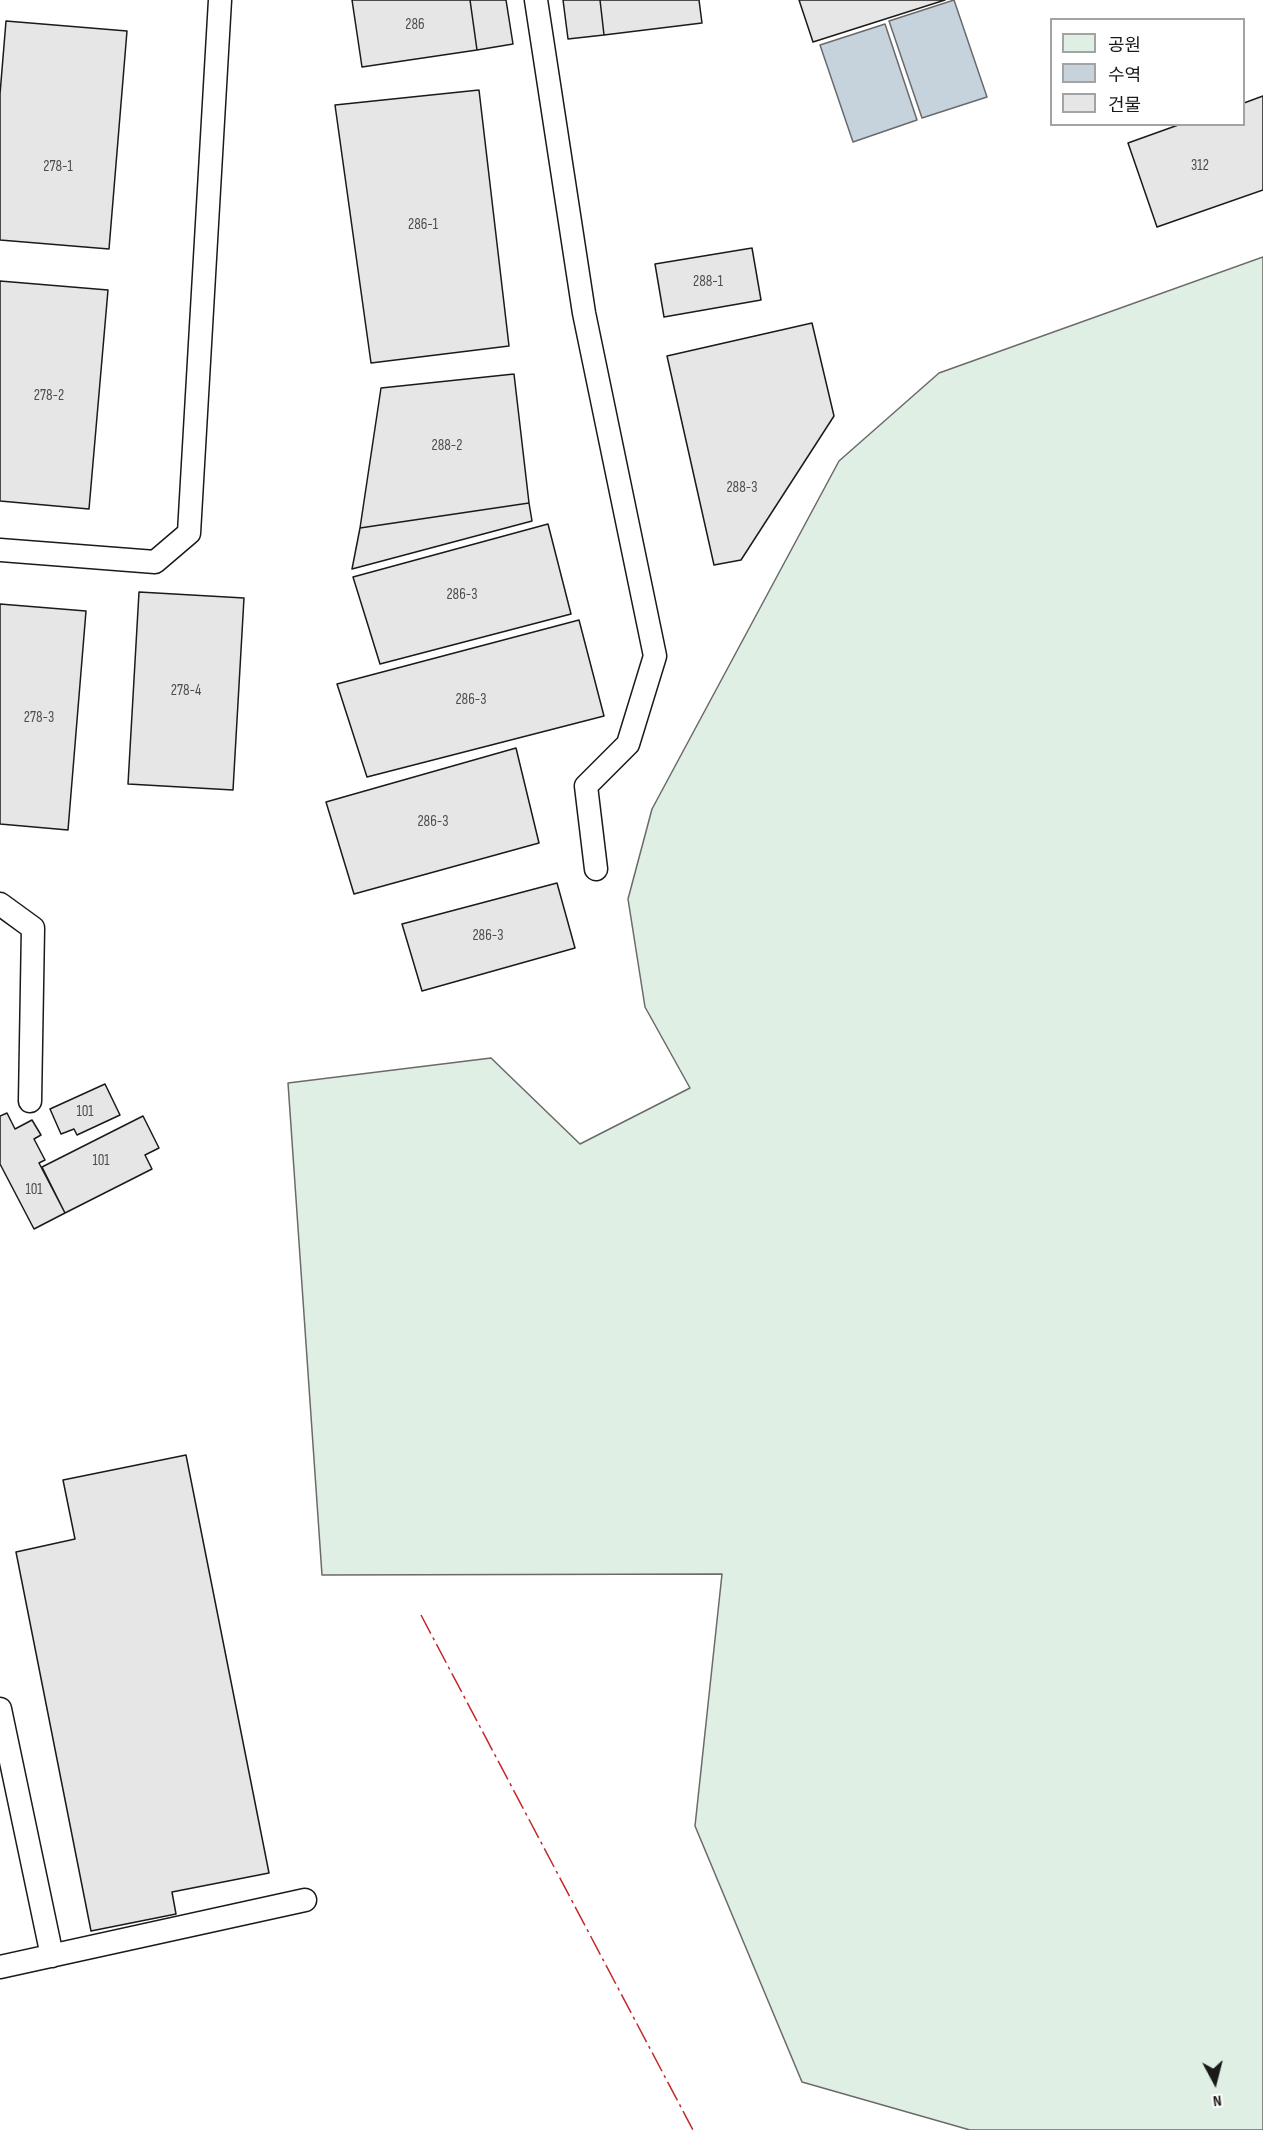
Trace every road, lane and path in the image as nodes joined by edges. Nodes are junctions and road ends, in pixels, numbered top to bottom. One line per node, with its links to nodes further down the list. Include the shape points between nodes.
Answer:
1 (220, 0): 3 (lane, via 189,532 155,562)
2 (536, 0): 4 (lane, via 584,313 654,657 628,744 586,786)
3 (0, 550)
4 (596, 869)
5 (0, 904): 6 (lane, via 33,928)
6 (30, 1101)
7 (0, 1708): 9 (lane)
8 (304, 1900): 9 (lane)
9 (52, 1956): 10 (lane)
10 (0, 1967)

